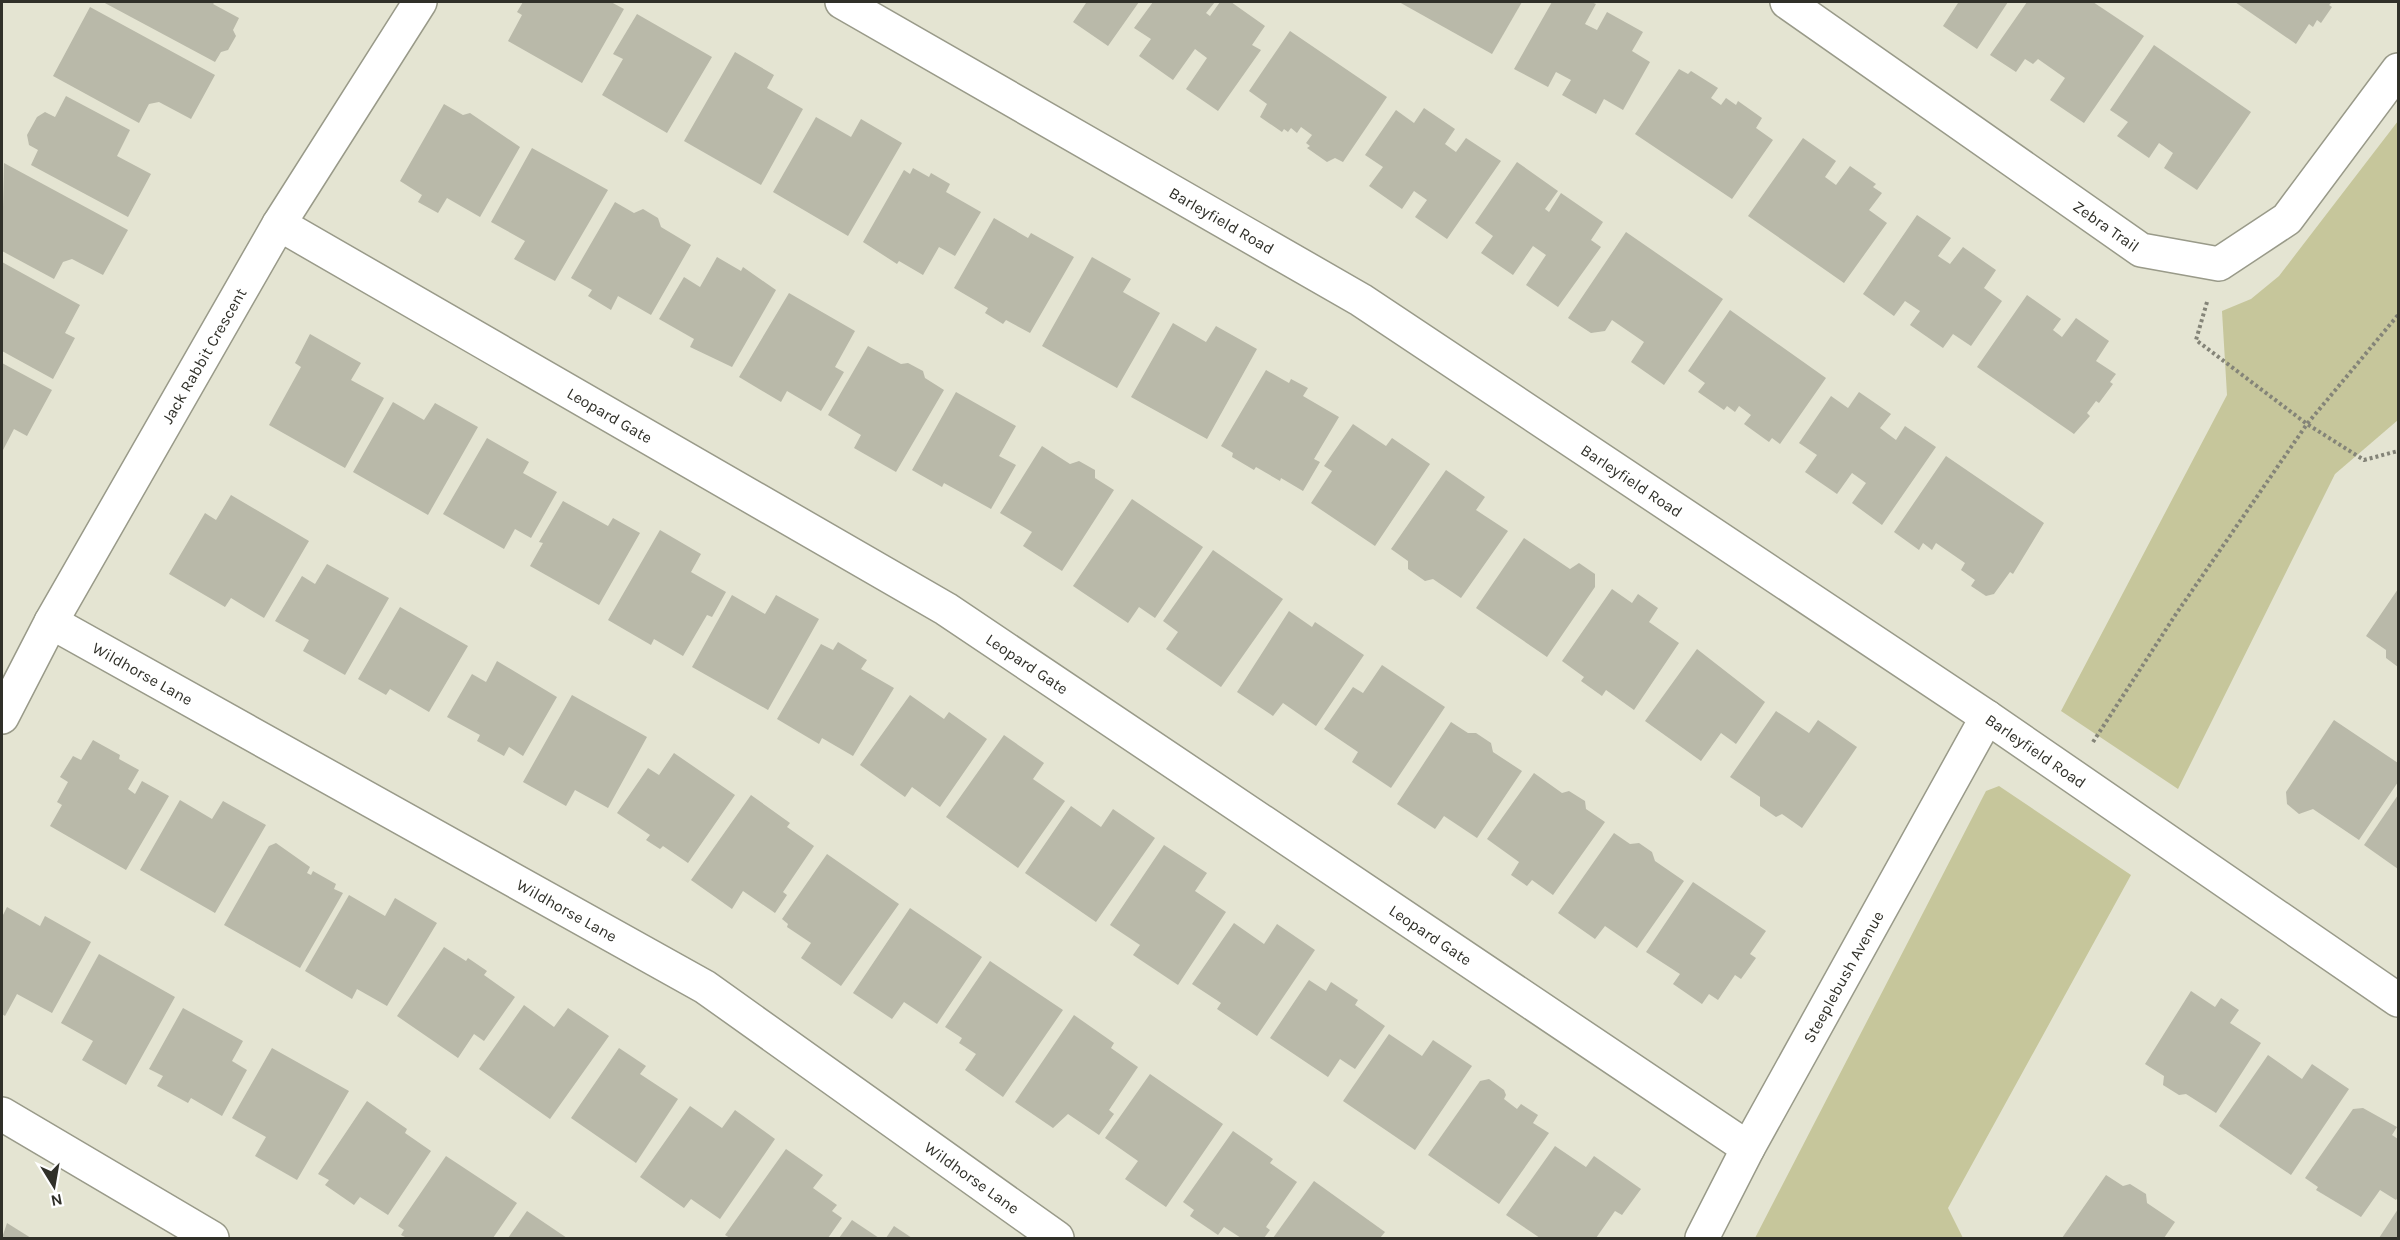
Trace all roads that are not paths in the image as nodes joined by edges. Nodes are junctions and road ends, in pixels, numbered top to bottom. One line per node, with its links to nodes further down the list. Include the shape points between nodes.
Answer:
1 (420, 2): 5 (street, Jack Rabbit Crescent)
2 (842, 2): 8 (street, Barleyfield Road, via 1361,300)
3 (1787, 2): 4 (street, Zebra Trail, via 2141,250 2219,264 2287,219)
4 (2398, 70)
5 (279, 224): 6 (street, Jack Rabbit Crescent); 11 (street, Leopard Gate, via 946,609)
6 (51, 622): 7 (street, Jack Rabbit Crescent); 13 (street, Wildhorse Lane, via 705,987)
7 (2, 717)
8 (1987, 717): 9 (street, Barleyfield Road); 11 (street, Steeplebush Avenue)
9 (2398, 1000)
10 (2, 1114): 12 (street)
11 (1748, 1149): 14 (street, Steeplebush Avenue)
12 (212, 1239)
13 (1057, 1239)
14 (1702, 1239)

